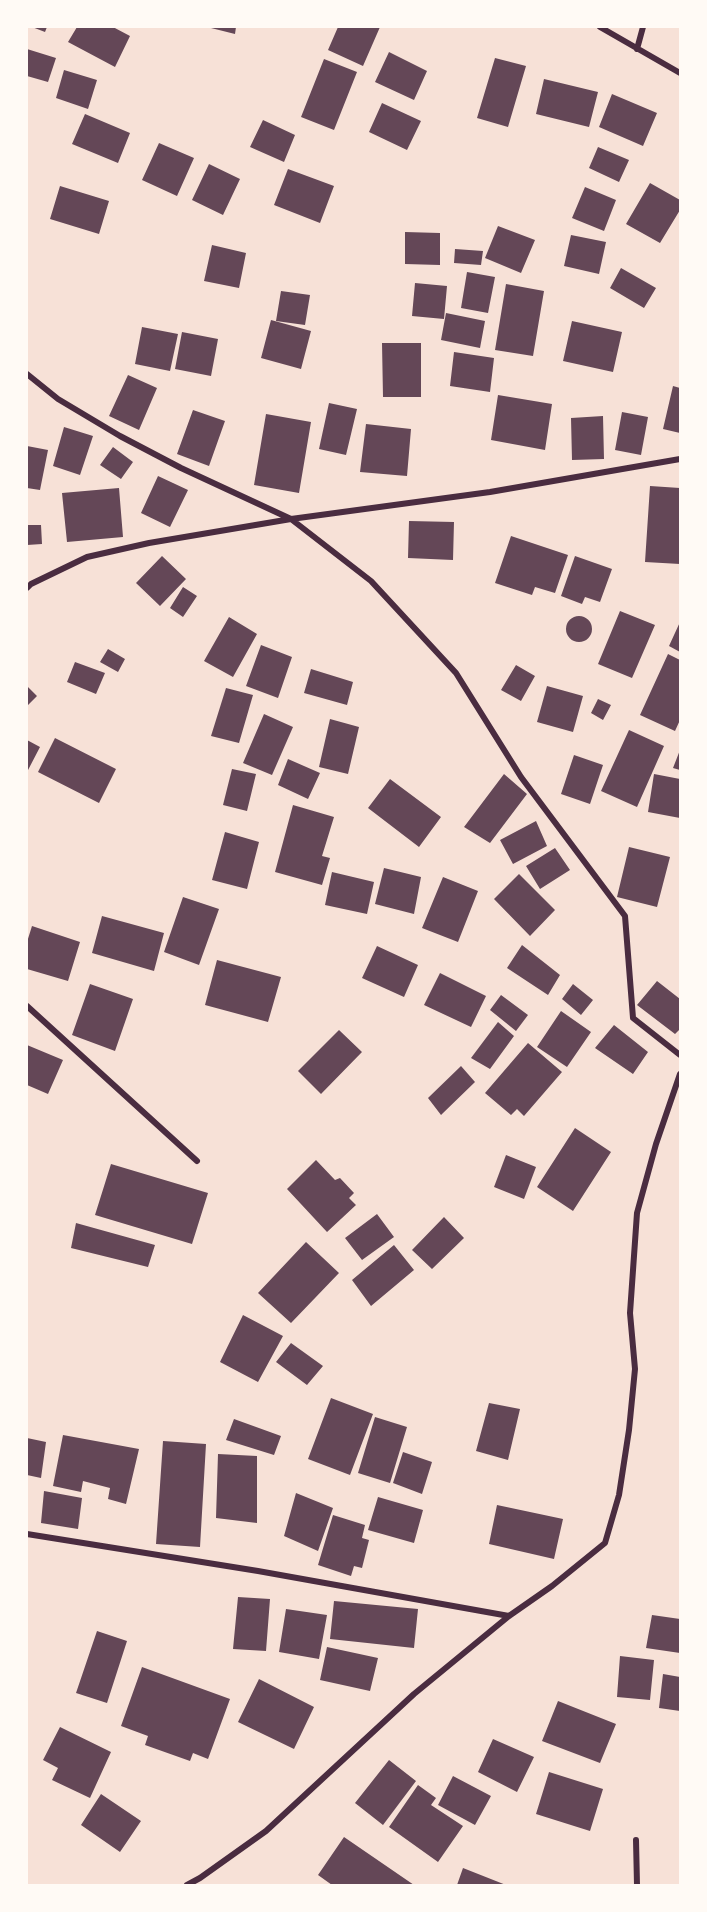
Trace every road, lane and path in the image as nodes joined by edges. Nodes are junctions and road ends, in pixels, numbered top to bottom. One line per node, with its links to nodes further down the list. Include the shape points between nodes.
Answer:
1 (600, 27): 3 (street)
2 (643, 27): 3 (street)
3 (637, 49): 4 (street)
4 (680, 73)
5 (27, 374): 7 (street, via 58,399 120,436)
6 (680, 459): 7 (street, via 490,492)
7 (291, 519): 8 (street, via 87,557); 10 (street, via 371,582 456,673 521,777 625,916 633,1018)
8 (27, 588)
9 (27, 1006): 12 (street)
10 (680, 1055)
11 (680, 1074): 14 (street, via 637,1214 630,1313 635,1369 619,1495 605,1543)
12 (197, 1161)
13 (27, 1534): 14 (street)
14 (509, 1616): 16 (street, via 414,1694 266,1831)
15 (636, 1840): 19 (street)
16 (200, 1878): 17 (street); 18 (street)
17 (187, 1885)
18 (192, 1885)
19 (637, 1885)

